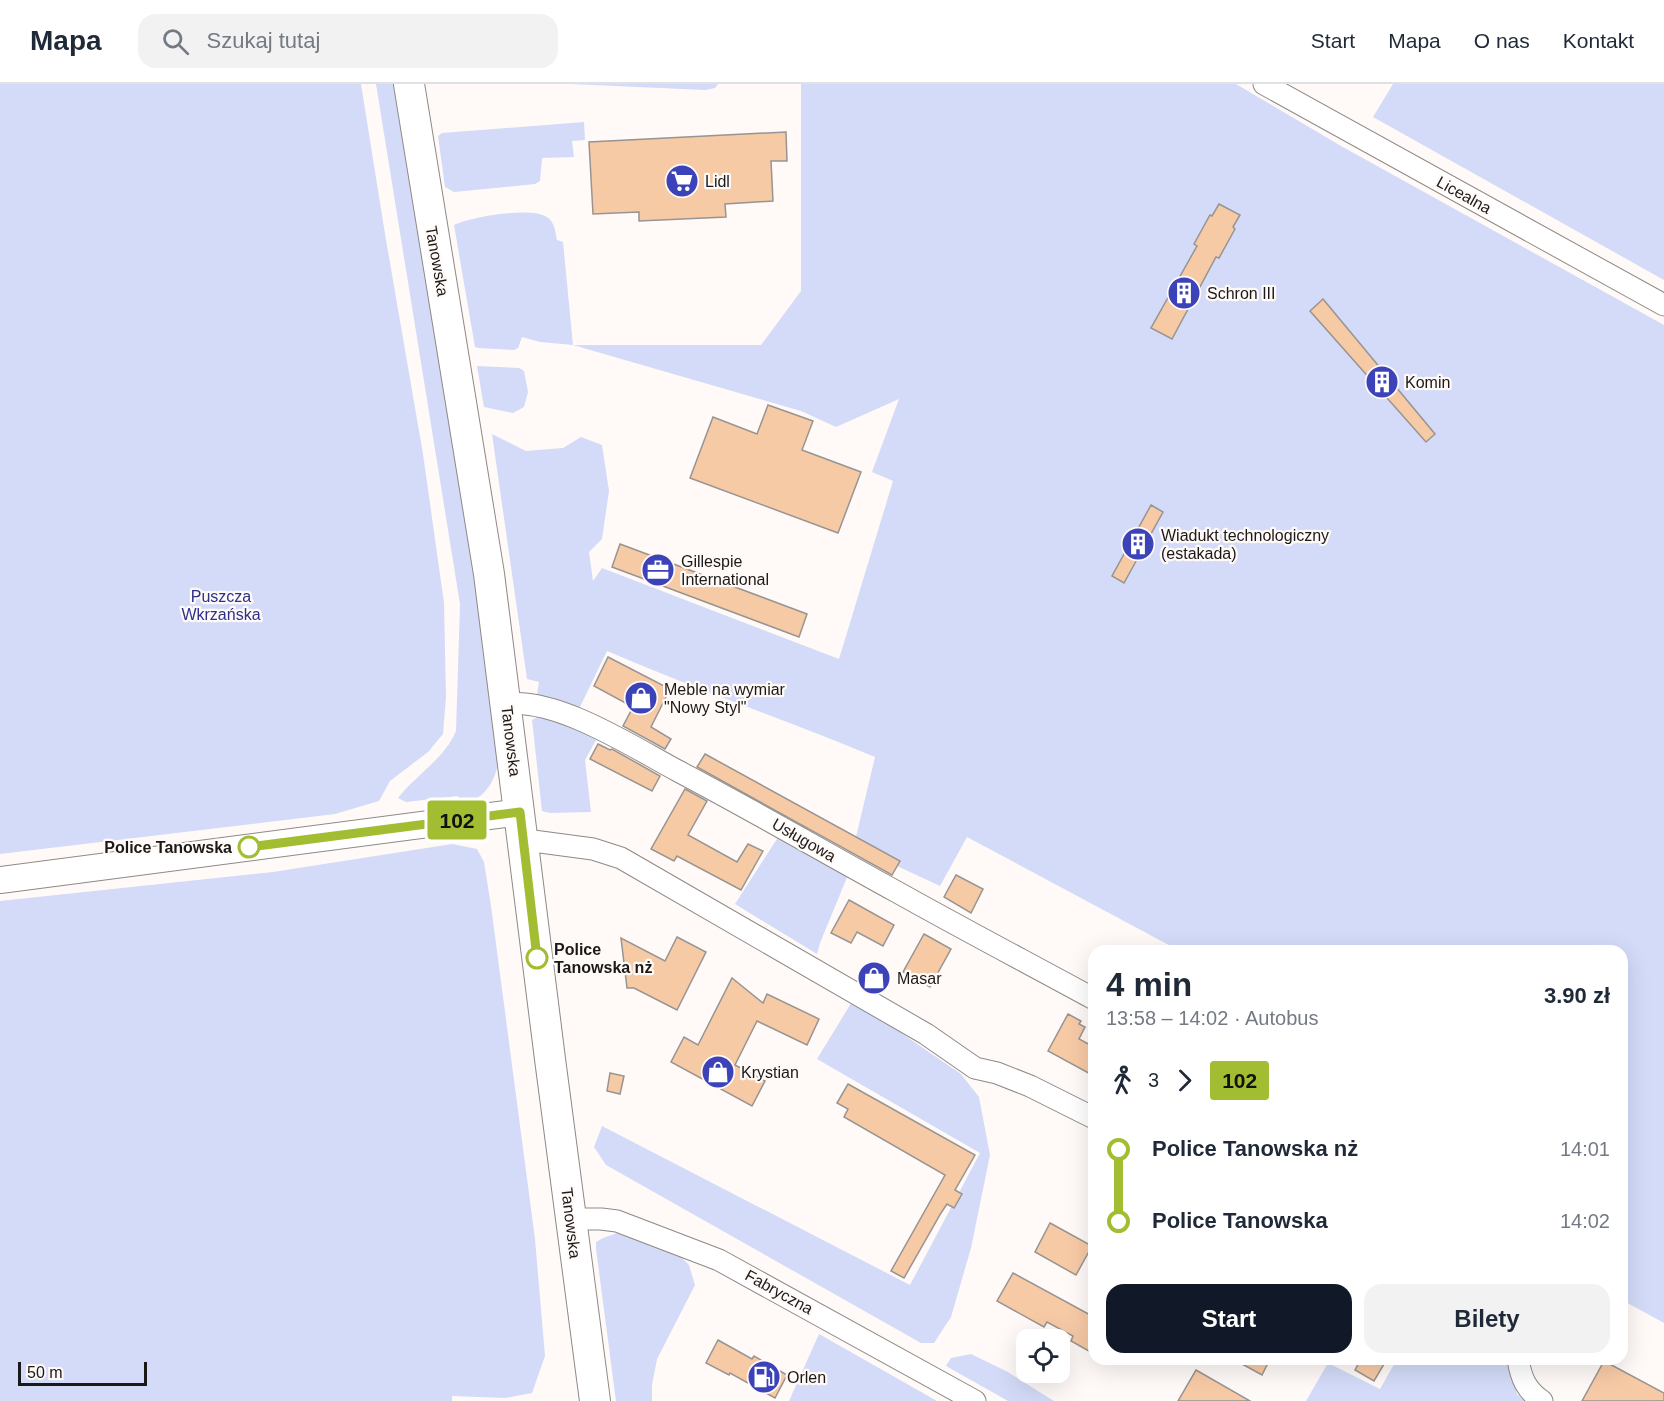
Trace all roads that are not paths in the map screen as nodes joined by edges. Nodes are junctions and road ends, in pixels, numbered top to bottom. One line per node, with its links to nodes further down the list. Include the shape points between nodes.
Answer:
1 (409, 84): 4 (main road, Tanowska)
2 (1264, 84): 3 (street, Licealna)
3 (1664, 305)
4 (507, 704): 5 (main road, Tanowska); 8 (street, Usługowa, via 552,709 601,730)
5 (520, 812): 6 (main road, Tanowska); 7 (street)
6 (524, 842): 9 (street, via 593,849 621,858 926,1034 975,1068 1030,1086); 10 (main road, Tanowska)
7 (0, 880)
8 (1088, 996)
9 (1088, 1115)
10 (570, 1219): 12 (main road, Tanowska); 13 (street, Fabryczna, via 616,1221 711,1256)
11 (1519, 1365): 14 (street, via 1527,1389)
12 (595, 1401)
13 (975, 1401)
14 (1542, 1401)

